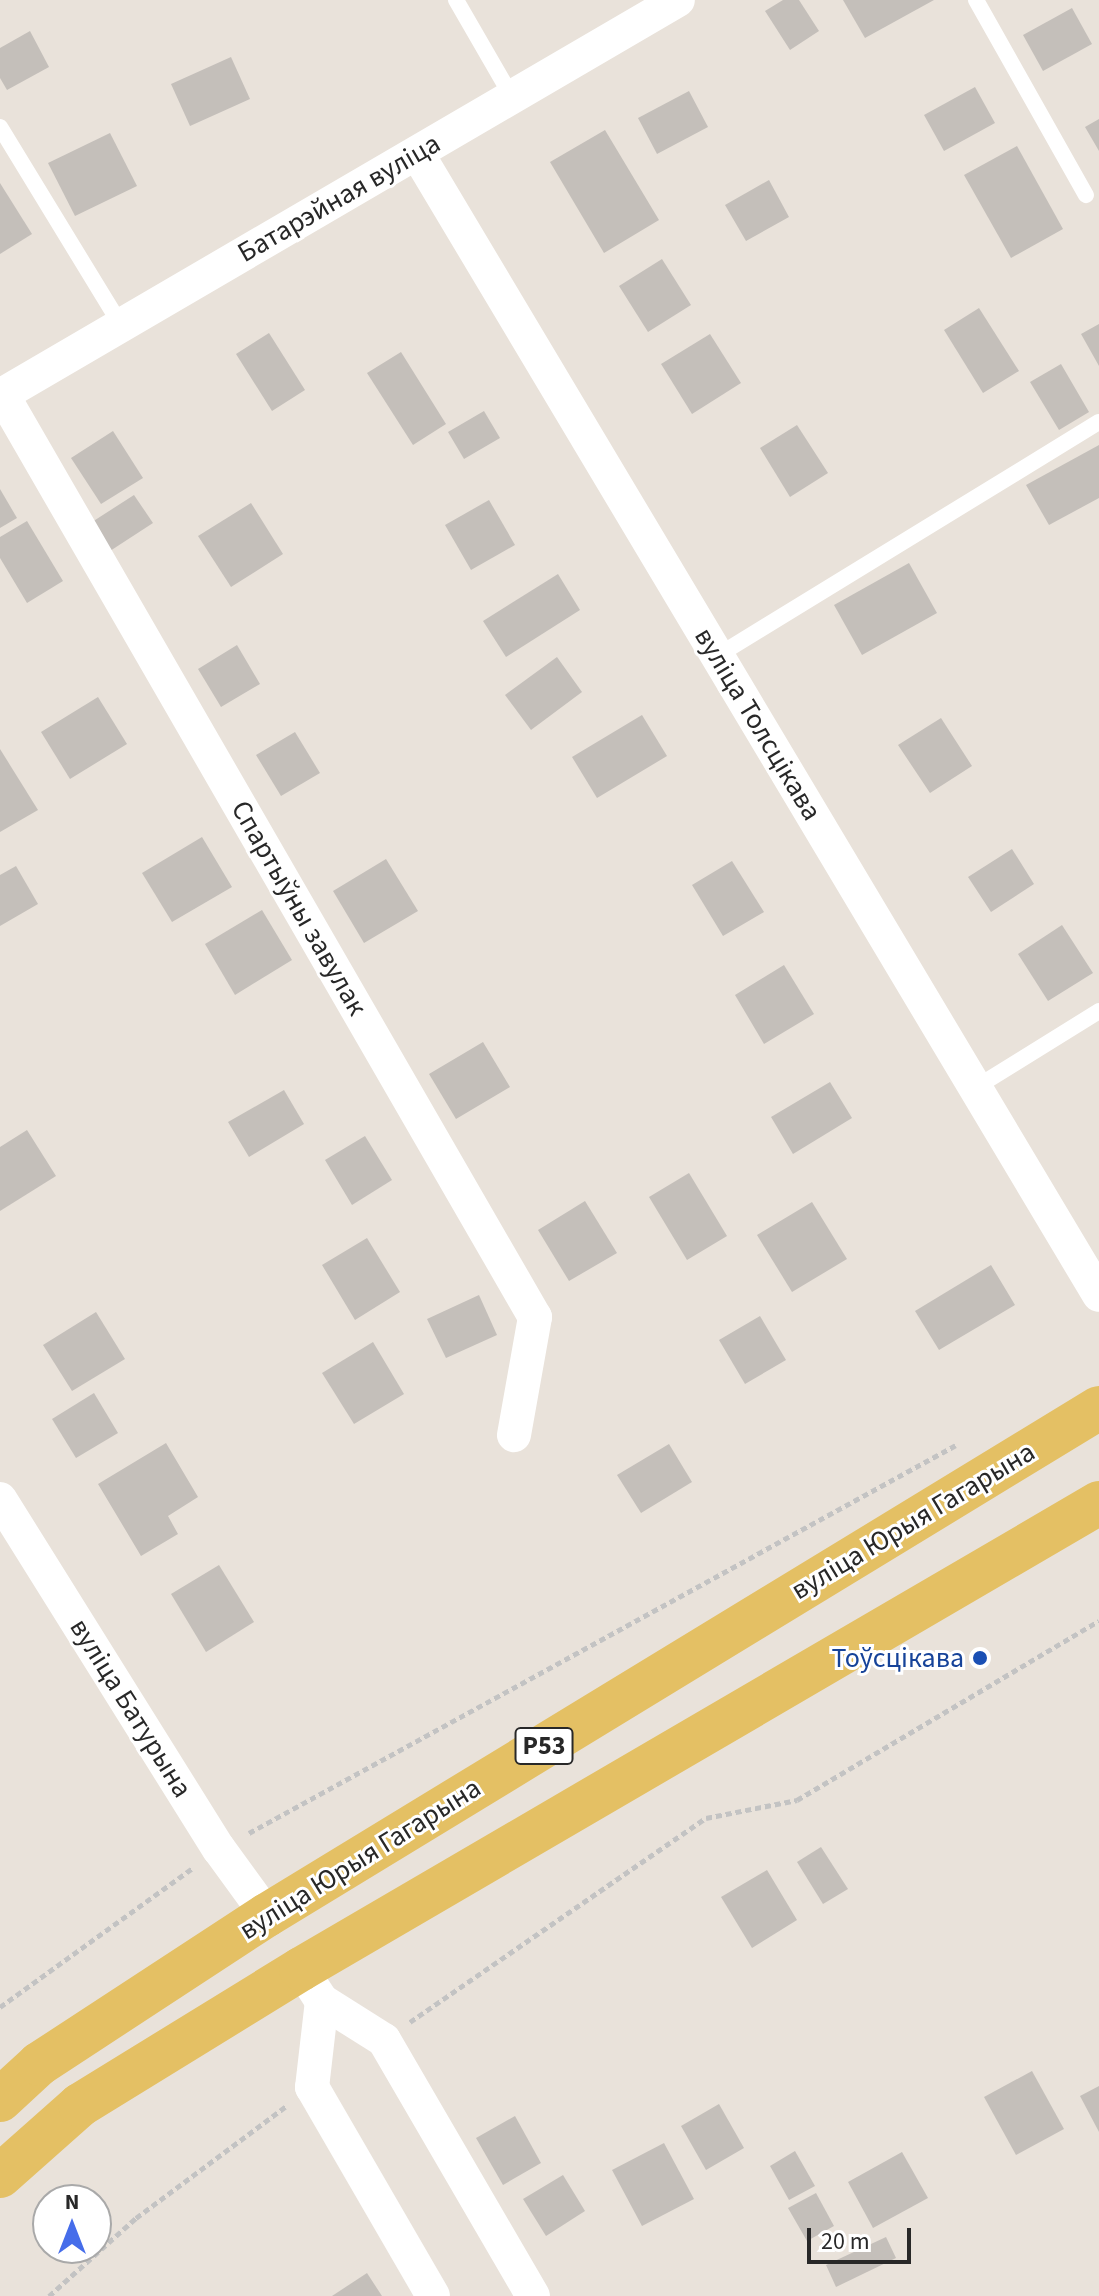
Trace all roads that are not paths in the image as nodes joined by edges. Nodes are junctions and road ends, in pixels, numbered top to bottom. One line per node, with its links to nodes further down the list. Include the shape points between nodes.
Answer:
1 (456, 0): 4 (lane)
2 (678, 0): 4 (street, Батарэйная вуліца)
3 (976, 0): 7 (lane)
4 (512, 97): 6 (street, Батарэйная вуліца)
5 (0, 127): 8 (lane)
6 (417, 153): 8 (street, Батарэйная вуліца); 11 (street, вуліца Толсцікава)
7 (1086, 195)
8 (121, 325): 9 (street, Батарэйная вуліца)
9 (1, 395): 16 (street, Спартыўны завулак, via 535,1317)
10 (1099, 422): 11 (lane)
11 (717, 656): 13 (street, вуліца Толсцікава)
12 (1099, 1011): 13 (lane)
13 (975, 1088): 14 (street, вуліца Толсцікава)
14 (1099, 1295)
15 (1099, 1408): 19 (main road, вуліца Юрыя Гагарына / Р53)
16 (514, 1435)
17 (0, 1499): 19 (street, вуліца Батурына, via 219,1849)
18 (1099, 1503): 20 (main road, Р53)
19 (267, 1915): 21 (main road, вуліца Юрыя Гагарына / Р53, via 39,2064)
20 (312, 1985): 22 (main road, Р53, via 80,2105); 23 (street, via 312,2087); 24 (street, via 384,2040)
21 (0, 2100)
22 (0, 2176)
23 (433, 2296)
24 (533, 2296)

